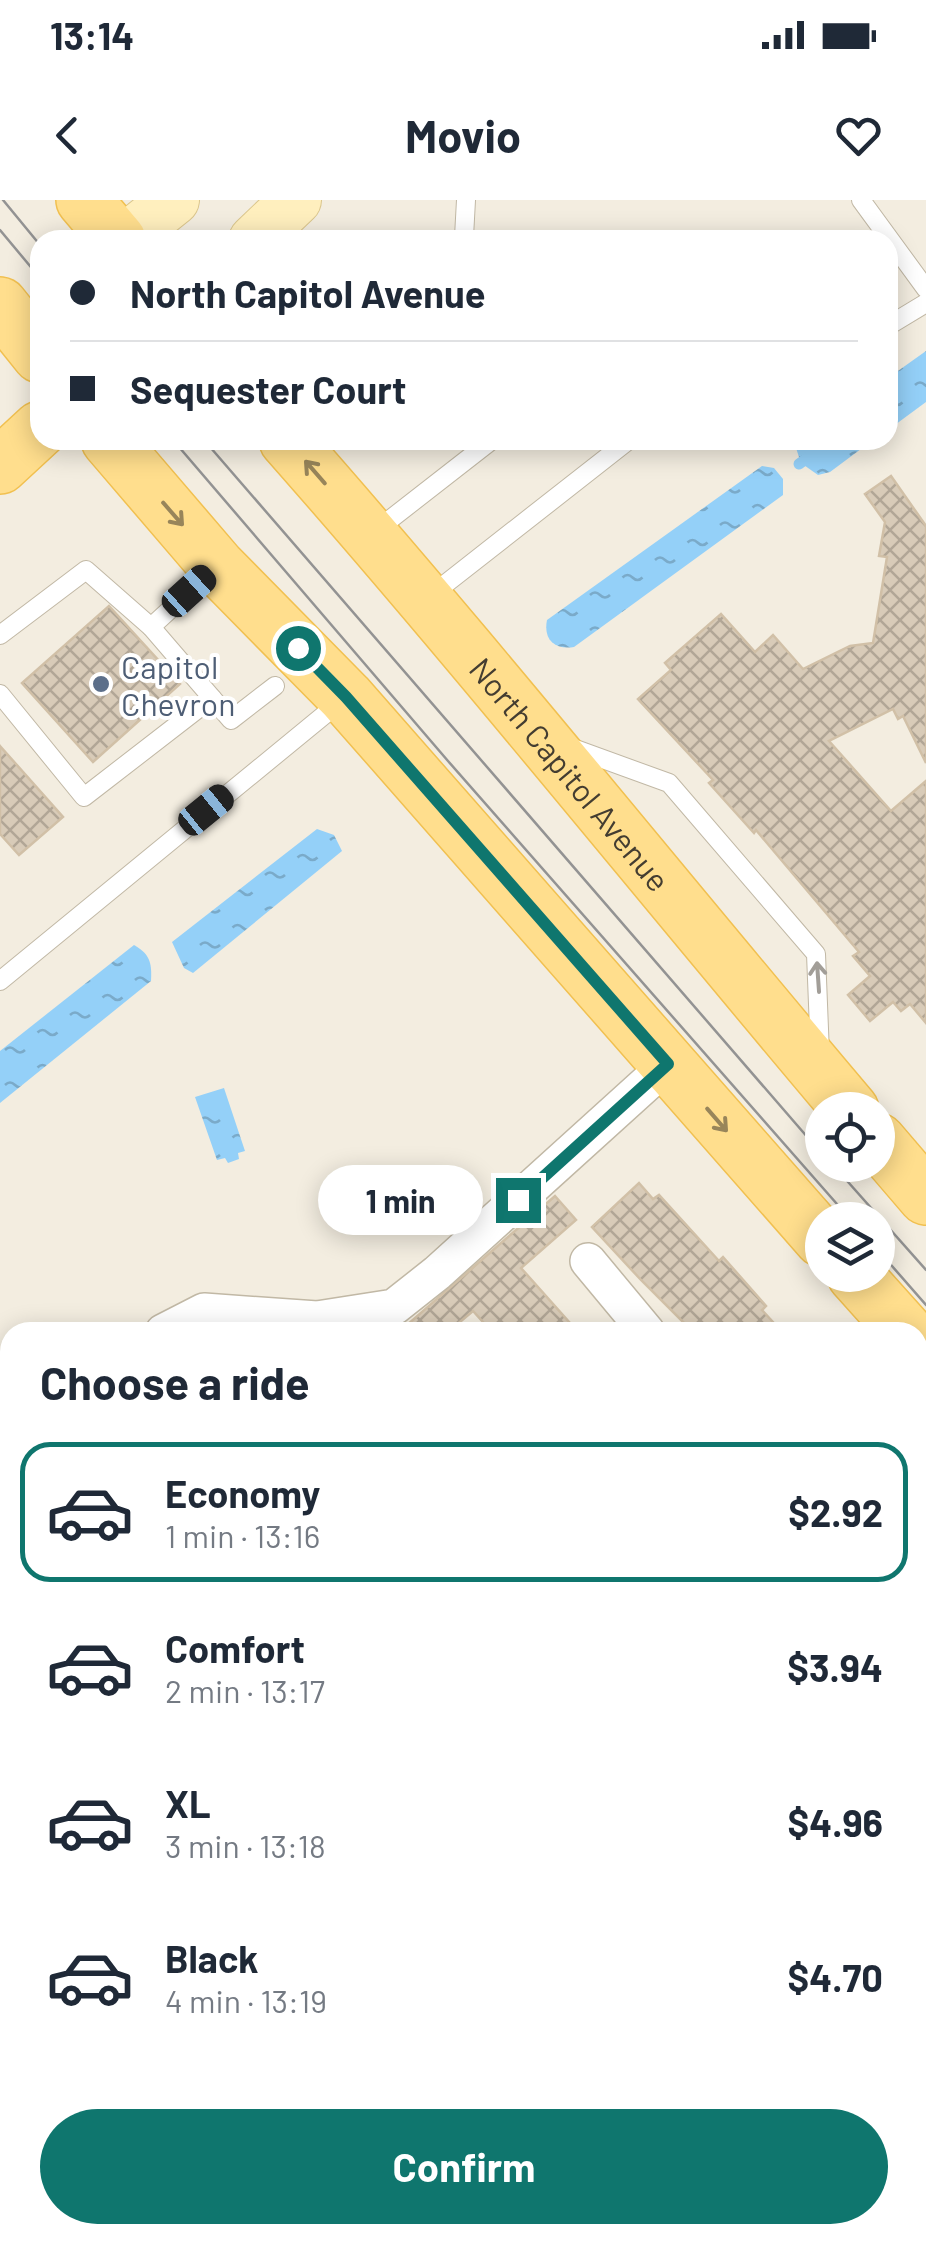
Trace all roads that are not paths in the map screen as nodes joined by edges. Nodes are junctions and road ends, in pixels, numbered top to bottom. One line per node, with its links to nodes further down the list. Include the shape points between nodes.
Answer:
1 (84, 200): 6 (main road)
2 (174, 200): 7 (main road)
3 (296, 200): 8 (main road)
4 (466, 200): 9 (lane)
5 (860, 200): 10 (lane)
6 (112, 230)
7 (134, 230)
8 (264, 230)
9 (464, 230)
10 (882, 230)
11 (898, 251): 12 (lane)
12 (926, 289)
13 (926, 303): 14 (lane)
14 (898, 320)
15 (30, 438): 20 (main road)
16 (118, 450): 22 (main road, one-way to 22)
17 (296, 450): 21 (main road, North Capitol Avenue, one-way to 17)
18 (479, 450): 21 (lane)
19 (616, 450): 23 (lane)
20 (0, 466)
21 (370, 534): 23 (main road, North Capitol Avenue)
22 (217, 566): 24 (lane); 28 (main road)
23 (426, 600): 30 (main road, North Capitol Avenue)
24 (151, 627): 25 (lane, via 86,570); 29 (lane)
25 (0, 636)
26 (275, 686): 29 (lane, via 231,720)
27 (0, 694): 29 (lane, via 84,797)
28 (346, 697): 31 (lane); 32 (main road)
29 (212, 698)
30 (538, 735): 33 (main road, North Capitol Avenue); 33 (lane, one-way to 30, via 816,954 668,783)
31 (0, 981)
32 (668, 1064): 36 (main road, one-way to 36); 39 (street, via 394,1307 318,1319 204,1311)
33 (836, 1092)
34 (895, 1158): 35 (main road)
35 (922, 1184)
36 (805, 1219)
37 (588, 1260): 40 (street)
38 (870, 1292): 41 (main road)
39 (182, 1322)
40 (639, 1322)
41 (897, 1322)

